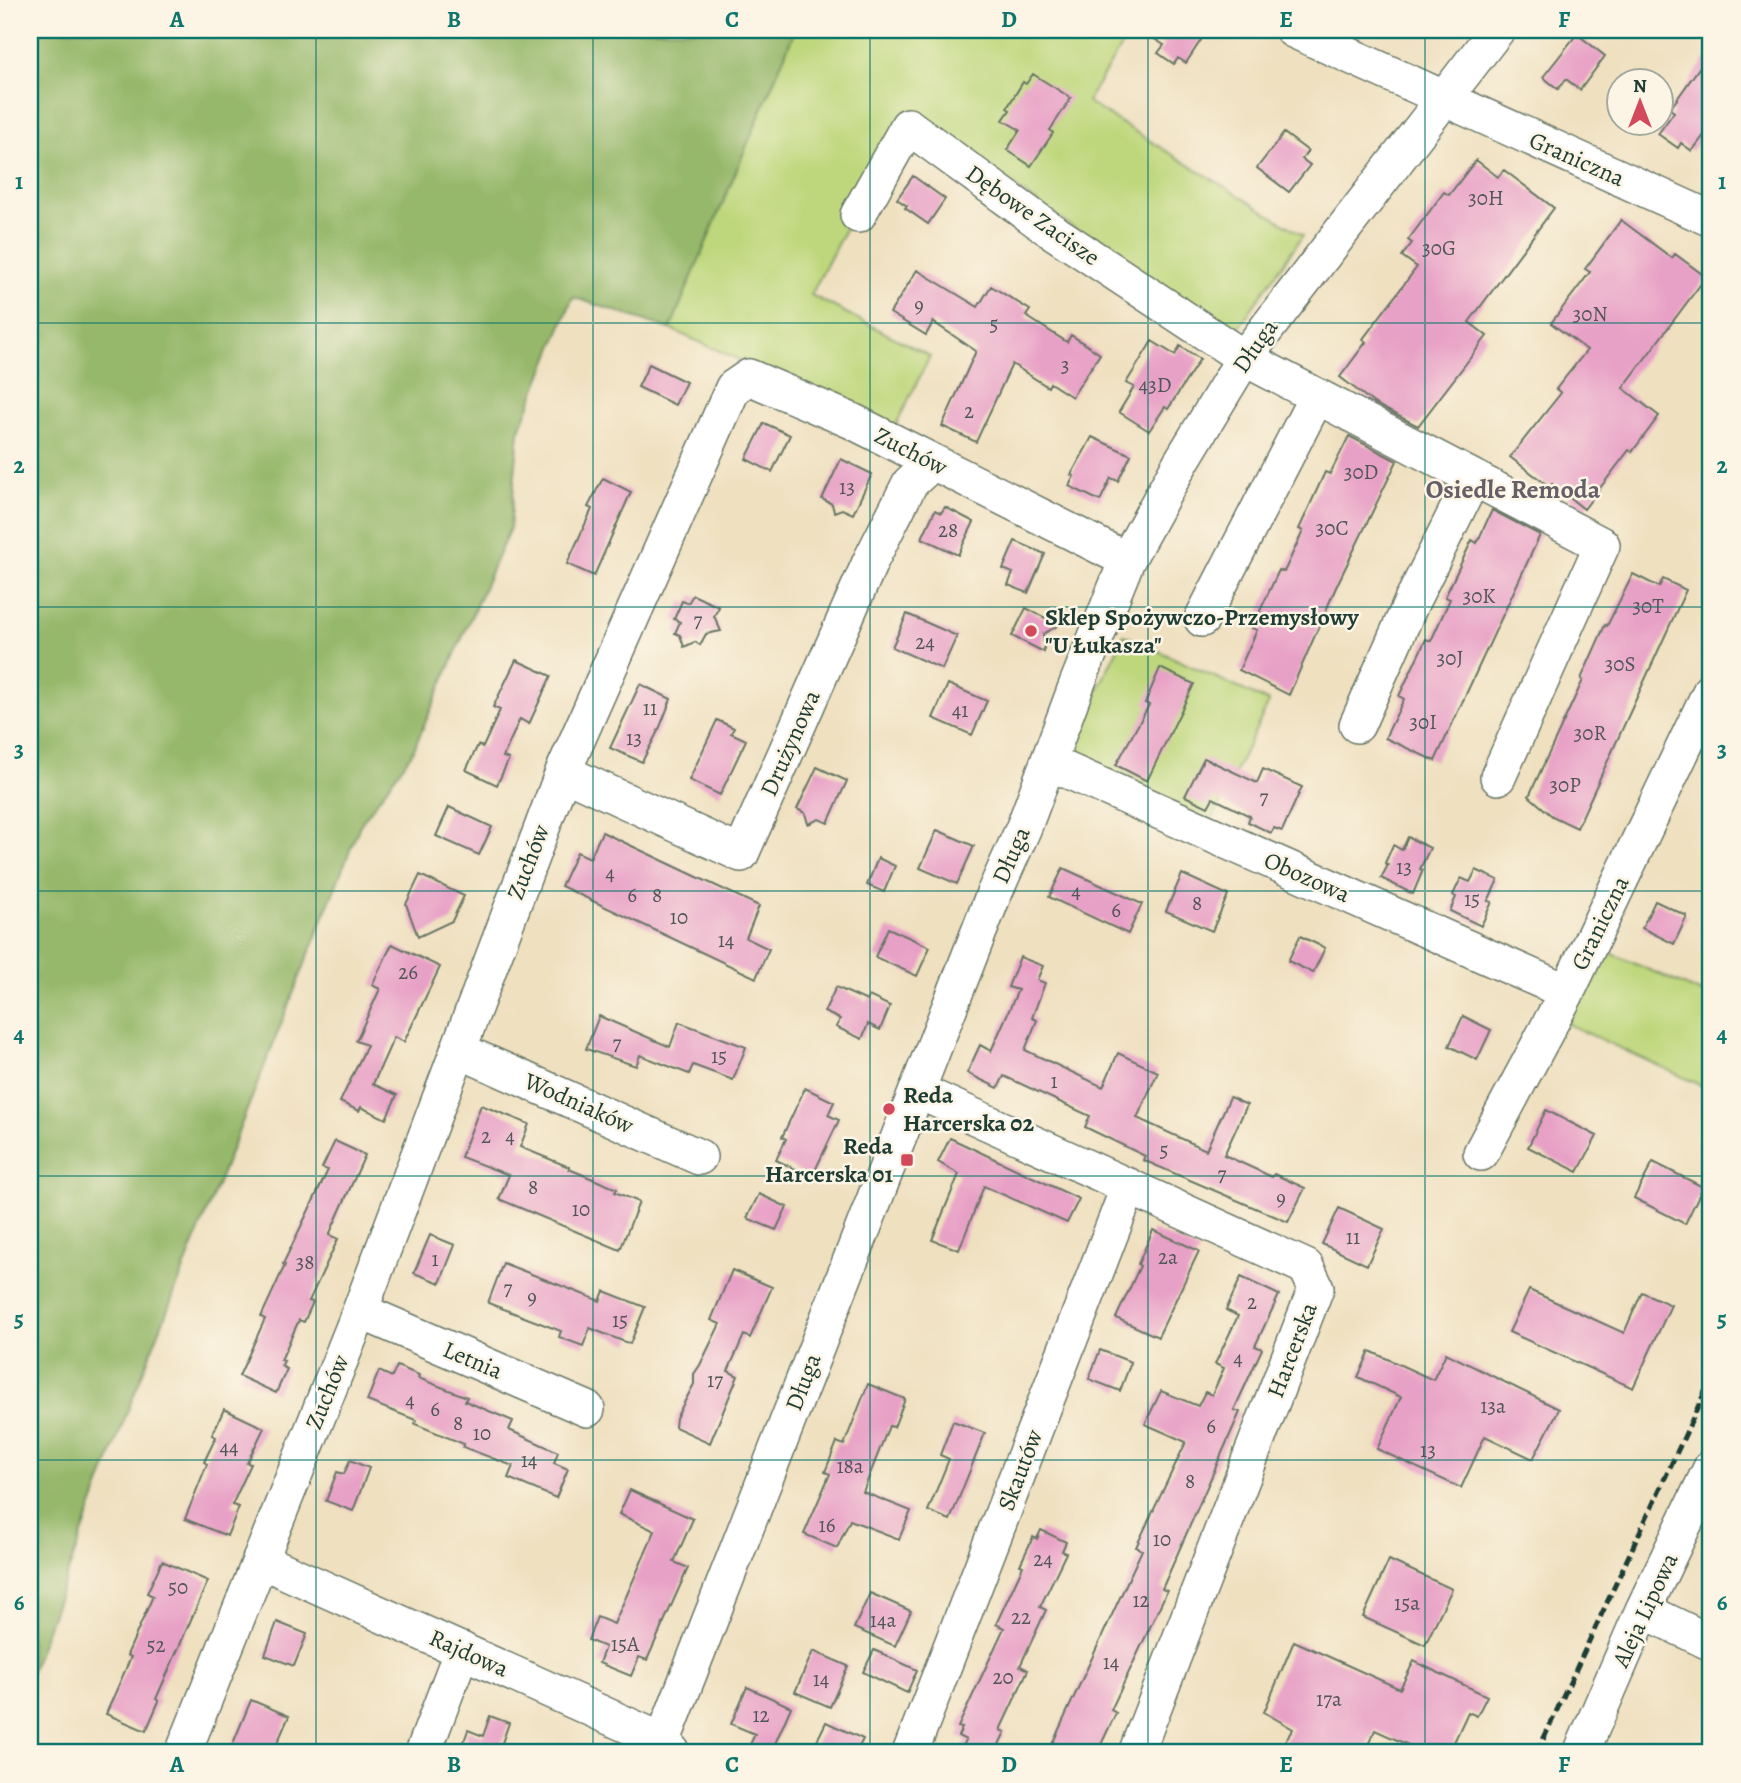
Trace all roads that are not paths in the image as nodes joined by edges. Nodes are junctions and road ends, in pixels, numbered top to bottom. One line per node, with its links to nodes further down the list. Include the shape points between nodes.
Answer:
1 (1293, 30): 3 (street, Graniczna)
2 (1497, 30): 3 (street, Długa)
3 (1444, 98): 5 (street, Graniczna); 6 (street, Długa)
4 (858, 215): 6 (street, Dębowe Zacisze, via 908,126 1049,229)
5 (1711, 219)
6 (1244, 358): 7 (street); 10 (street, Długa)
7 (1317, 396): 9 (street); 11 (street)
8 (933, 462): 10 (street, Zuchów); 15 (street, Drużynowa, via 910,482 871,559 741,854); 15 (street, Zuchów, via 749,377 733,388)
9 (1473, 478): 13 (street); 16 (street, via 1601,545)
10 (1128, 559): 14 (street, Długa)
11 (1202, 619)
12 (1711, 690): 17 (street, Graniczna)
13 (1357, 725)
14 (1048, 762): 17 (street, Obozowa); 19 (street, Długa)
15 (563, 772): 18 (street, Zuchów)
16 (1498, 777)
17 (1567, 992): 20 (street, Graniczna)
18 (458, 1050): 21 (street, Wodniaków); 23 (street, Zuchów)
19 (918, 1091): 22 (street, Harcerska); 30 (street, Długa)
20 (1480, 1153)
21 (699, 1157)
22 (1129, 1186): 33 (street, Skautów); 34 (street, Harcerska, via 1306,1267 1316,1288)
23 (360, 1311): 24 (street, Letnia); 26 (street, Zuchów)
24 (587, 1409)
25 (1711, 1468): 27 (street, Aleja Lipowa)
26 (260, 1559): 29 (street, Rajdowa); 31 (street, Zuchów)
27 (1643, 1610): 28 (street); 35 (street, Aleja Lipowa)
28 (1711, 1643)
29 (462, 1650): 30 (street, Rajdowa); 32 (street)
30 (664, 1749)
31 (183, 1753)
32 (423, 1753)
33 (910, 1753)
34 (1136, 1753)
35 (1581, 1753)

